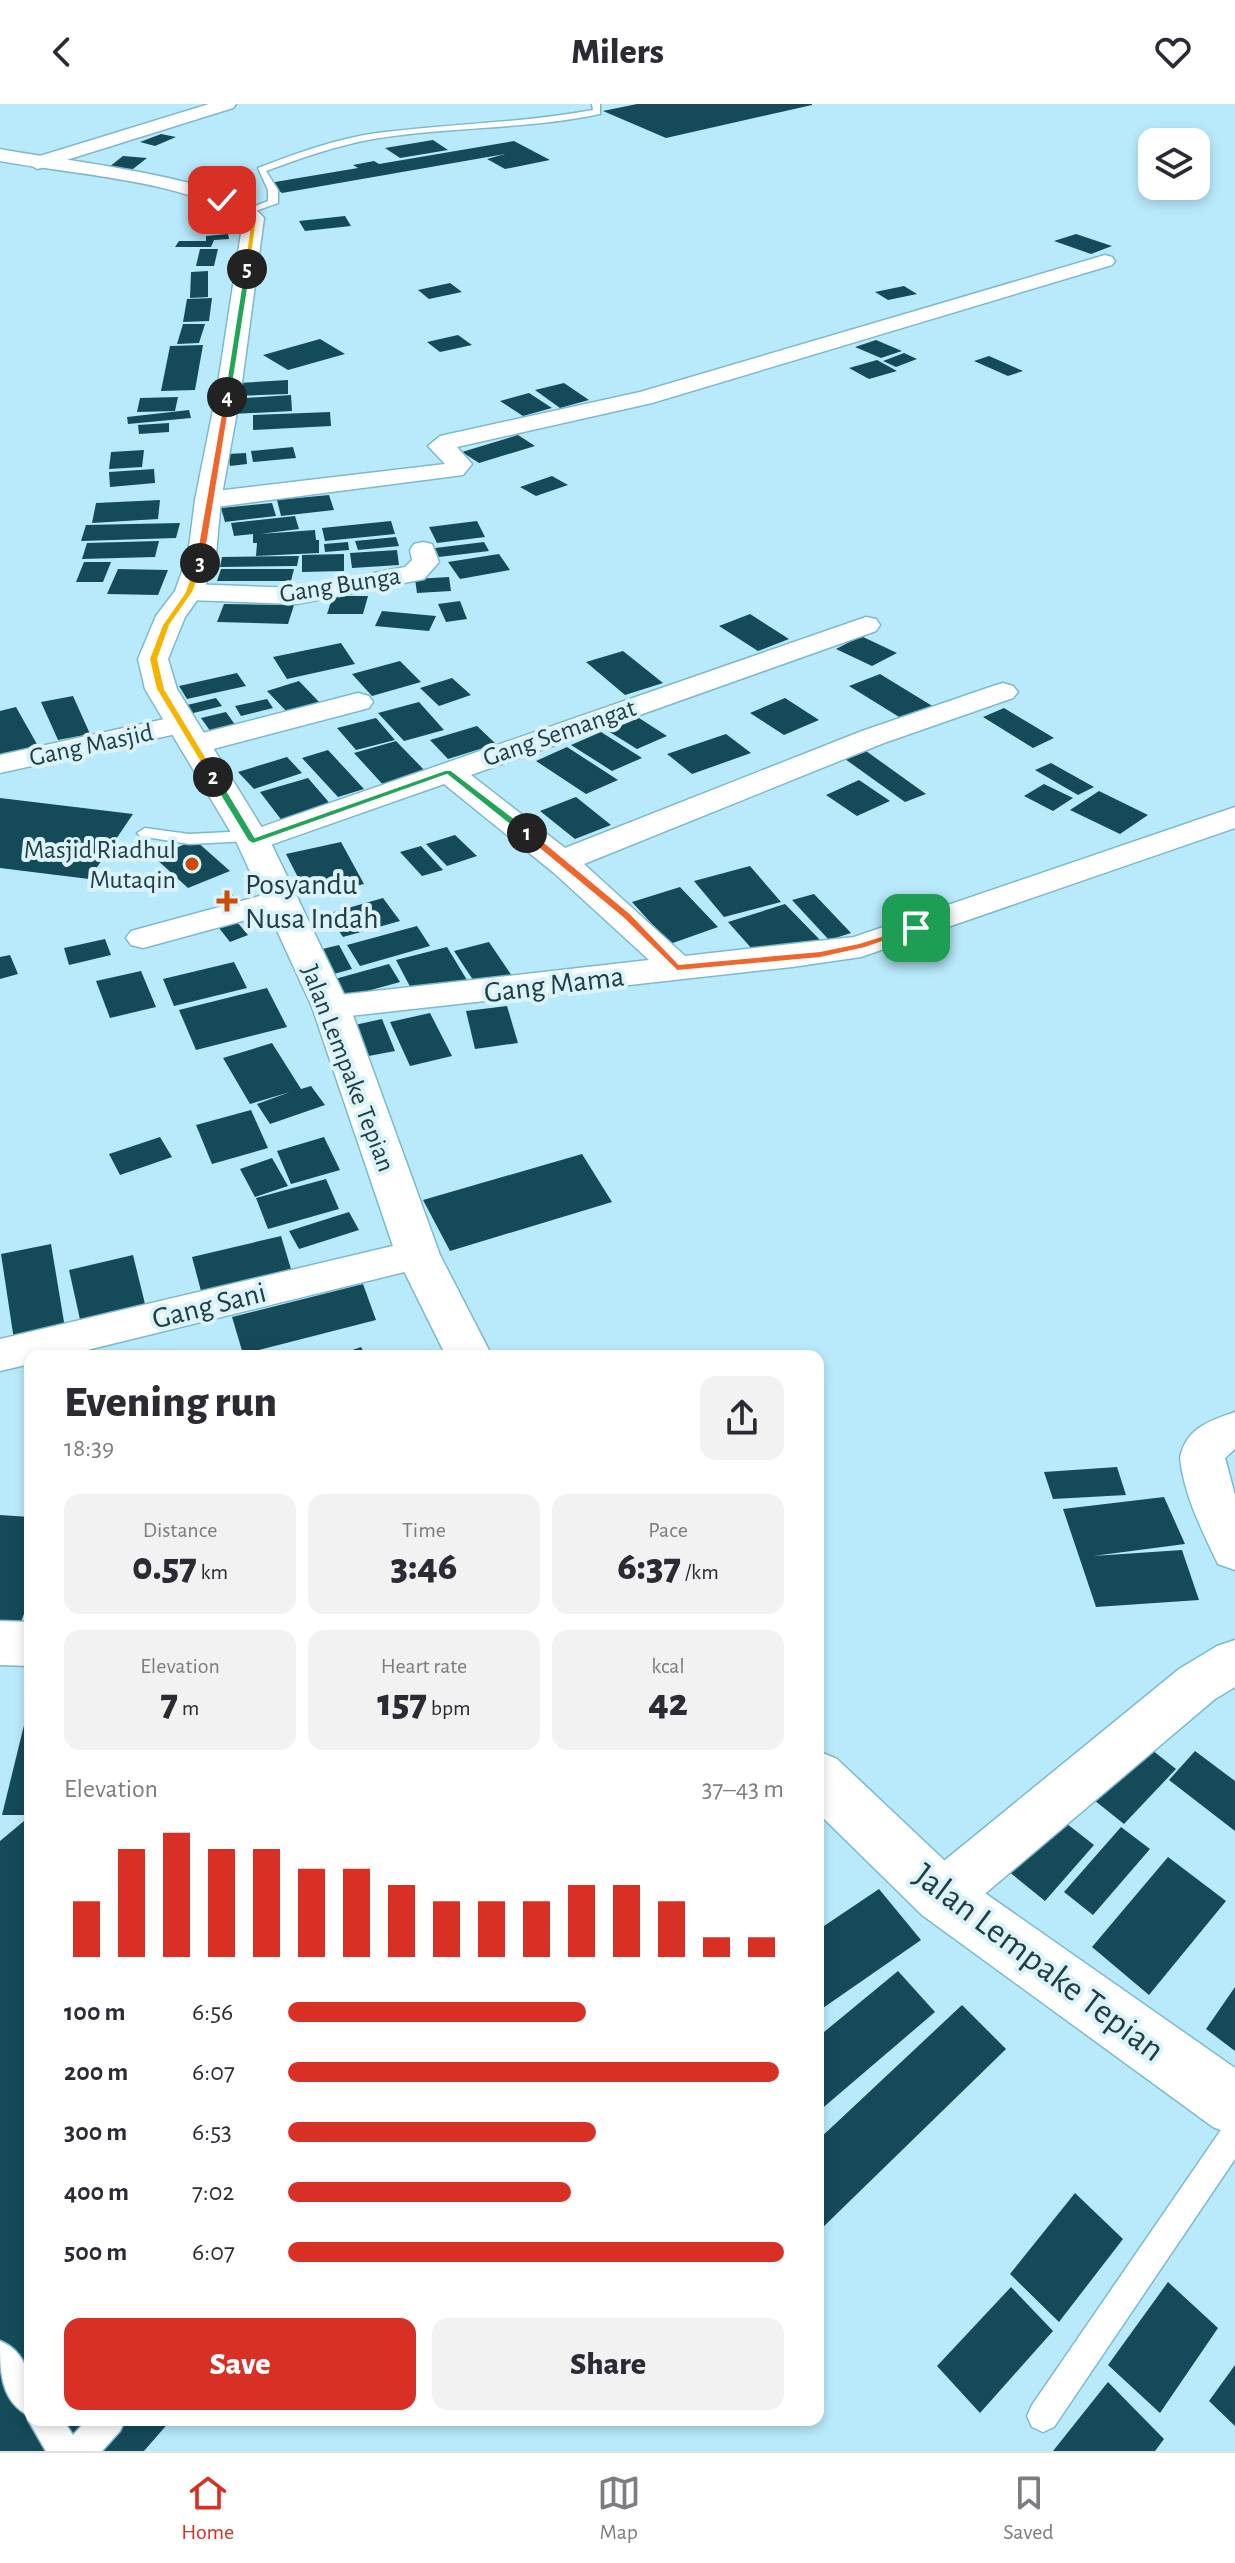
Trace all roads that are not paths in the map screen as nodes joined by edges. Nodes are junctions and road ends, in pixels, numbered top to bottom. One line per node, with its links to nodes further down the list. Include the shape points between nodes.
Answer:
1 (227, 104): 4 (street)
2 (596, 104): 5 (lane, via 597,112 552,121 395,133 316,149 261,170 273,190 273,203)
3 (0, 155): 4 (street)
4 (37, 163): 5 (street, via 163,184)
5 (247, 211): 7 (street, Jalan Lempake Tepian, via 254,227)
6 (1105, 261): 7 (street, via 644,398 443,443 442,450 460,464 454,470)
7 (208, 500): 9 (street, Jalan Lempake Tepian, via 202,555)
8 (423, 550): 9 (street, Gang Bunga, via 424,565 414,573 311,594)
9 (189, 592): 13 (street, Jalan Lempake Tepian, via 171,616 153,659 161,689)
10 (866, 625): 15 (street, Gang Semangat)
11 (1003, 692): 19 (street, via 873,737)
12 (358, 702): 13 (street, Gang Masjid)
13 (188, 734): 14 (street, Gang Masjid); 18 (street, Jalan Lempake Tepian)
14 (0, 764)
15 (448, 772): 18 (street, Gang Semangat); 19 (street)
16 (1235, 817): 22 (street, Gang Mama, via 861,946)
17 (145, 833): 18 (lane)
18 (251, 838): 20 (street, Jalan Lempake Tepian)
19 (563, 861): 22 (street)
20 (282, 900): 21 (street); 23 (street, Jalan Lempake Tepian)
21 (143, 938)
22 (677, 968): 23 (street, Gang Mama)
23 (331, 1007): 24 (street, Jalan Lempake Tepian)
24 (418, 1255): 25 (street, Jalan Lempake Tepian); 26 (street, Gang Sani)
25 (466, 1350)
26 (0, 1355)
27 (1235, 1430): 28 (street, via 1203,1451 1202,1467)
28 (1235, 1550)
29 (0, 1643): 30 (street)
30 (24, 1644)
31 (1235, 1661): 33 (street, via 1197,1684)
32 (824, 1782): 33 (street, Jalan Lempake Tepian)
33 (942, 1896): 34 (street, Jalan Lempake Tepian)
34 (1235, 2105)
35 (1235, 2134): 38 (lane)
36 (0, 2356): 37 (lane)
37 (24, 2391)
38 (1043, 2416)
39 (48, 2426): 41 (lane)
40 (103, 2426): 42 (lane)
41 (65, 2451)
42 (80, 2451)

